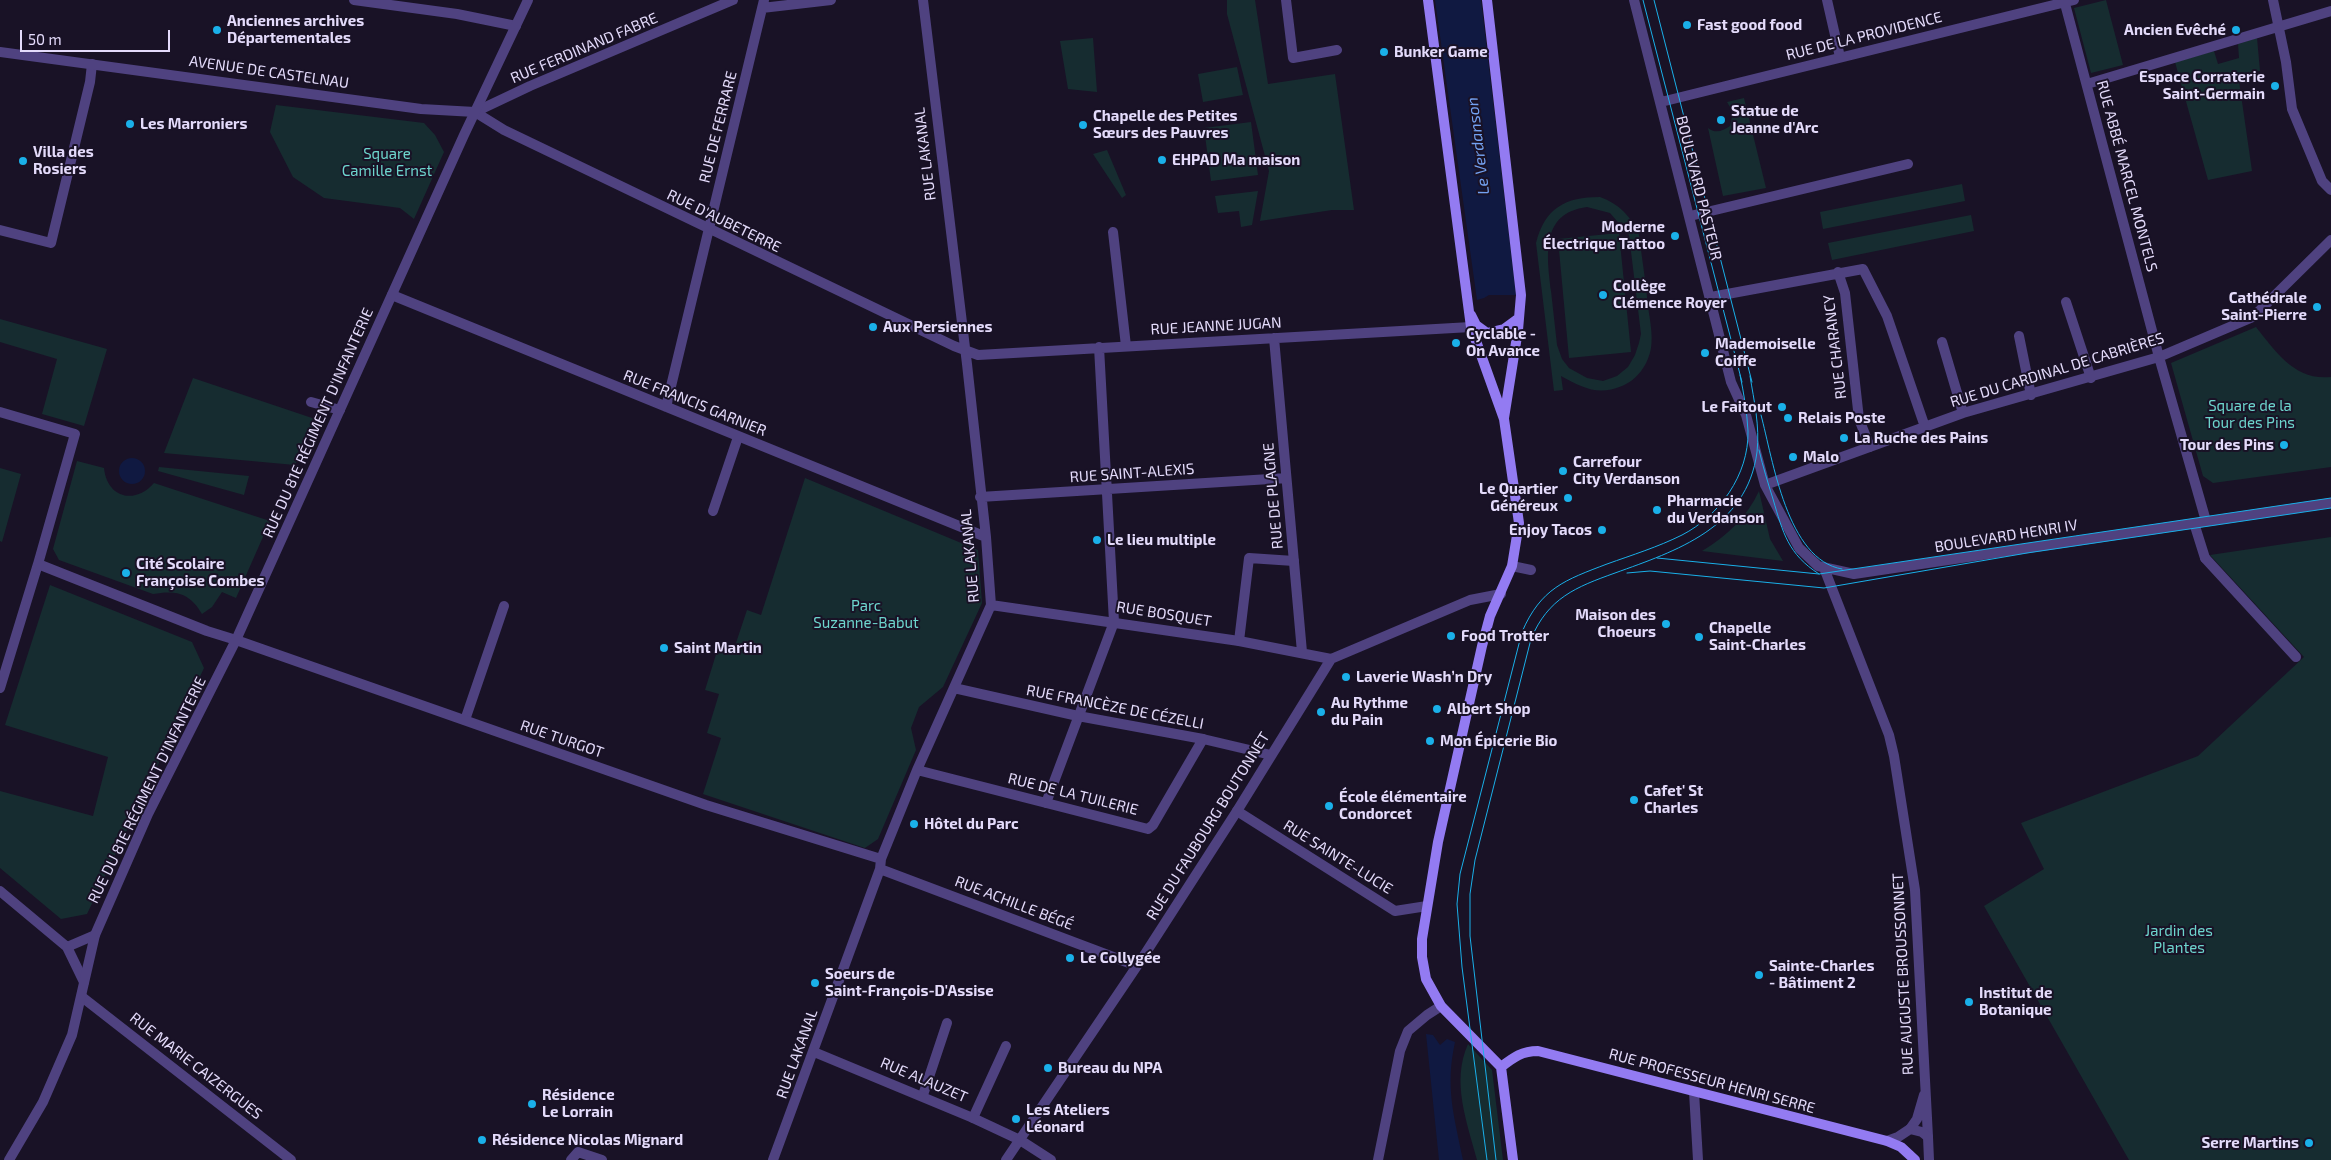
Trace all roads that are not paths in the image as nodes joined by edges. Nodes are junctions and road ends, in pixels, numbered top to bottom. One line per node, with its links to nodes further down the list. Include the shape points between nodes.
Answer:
1 (354, 0): 15 (street)
2 (528, 0): 15 (street, RUE DU 81E RÉGIMENT D'INFANTERIE)
3 (733, 0): 23 (street, RUE FERDINAND FABRE)
4 (831, 0): 13 (street)
5 (923, 0): 43 (street, RUE LAKANAL)
6 (1286, 0): 17 (street, via 1293,58)
7 (1428, 0): 35 (main road)
8 (1487, 0): 36 (main road, via 1521,295)
9 (1634, 0): 22 (street, BOULEVARD PASTEUR)
10 (1827, 0): 19 (street)
11 (2273, 0): 16 (street)
12 (2067, 1): 19 (street, RUE DE LA PROVIDENCE); 21 (street, RUE ABBÉ MARCEL MONTELS)
13 (763, 4): 28 (street, RUE DE FERRARE)
14 (2331, 11): 16 (street)
15 (516, 26): 23 (street, RUE DU 81E RÉGIMENT D'INFANTERIE)
16 (2279, 28): 21 (street); 25 (street, via 2292,109 2322,181)
17 (1337, 50)
18 (0, 52): 20 (street, AVENUE DE CASTELNAU)
19 (1840, 57): 22 (street, RUE DE LA PROVIDENCE)
20 (92, 64): 23 (street, AVENUE DE CASTELNAU, via 421,109); 27 (street, via 51,243)
21 (2087, 84): 44 (street, RUE ABBÉ MARCEL MONTELS)
22 (1661, 102): 26 (street, BOULEVARD PASTEUR)
23 (475, 112): 28 (street, RUE D'AUBETERRE, via 504,130); 32 (street, RUE DU 81E RÉGIMENT D'INFANTERIE)
24 (1908, 164): 26 (street)
25 (2331, 190)
26 (1690, 216): 33 (street, BOULEVARD PASTEUR)
27 (0, 230)
28 (709, 231): 43 (street, RUE D'AUBETERRE); 48 (street, RUE DE FERRARE)
29 (1113, 232): 41 (street)
30 (2331, 240): 44 (street, RUE DU CARDINAL DE CABRIÈRES, via 2253,317)
31 (1838, 272): 33 (street); 53 (street, via 1863,269 1887,316); 55 (street, RUE CHARANCY, via 1845,293 1860,420)
32 (392, 295): 48 (street, RUE FRANCIS GARNIER); 49 (street, RUE DU 81E RÉGIMENT D'INFANTERIE)
33 (1711, 297): 57 (street, BOULEVARD PASTEUR, via 1731,382 1746,415)
34 (2066, 302): 45 (street)
35 (1468, 307): 36 (main road, via 1476,325 1487,332 1504,329); 37 (main road)
36 (1519, 318): 52 (main road)
37 (1471, 327): 39 (street, RUE JEANNE JUGAN); 52 (main road)
38 (2019, 336): 46 (street)
39 (1274, 338): 41 (street, RUE JEANNE JUGAN); 56 (street, RUE DE PLAGNE)
40 (1942, 342): 51 (street)
41 (1126, 346): 42 (street, RUE JEANNE JUGAN)
42 (1099, 348): 43 (street, RUE JEANNE JUGAN, via 978,355); 58 (street)
43 (964, 350): 59 (street, RUE LAKANAL)
44 (2159, 357): 45 (street, RUE DU CARDINAL DE CABRIÈRES); 62 (street, RUE ABBÉ MARCEL MONTELS)
45 (2091, 378): 46 (street, RUE DU CARDINAL DE CABRIÈRES)
46 (2031, 395): 51 (street, RUE DU CARDINAL DE CABRIÈRES)
47 (311, 402): 49 (street)
48 (666, 407): 54 (street, RUE FRANCIS GARNIER)
49 (340, 410): 74 (street, RUE DU 81E RÉGIMENT D'INFANTERIE)
50 (0, 412): 66 (street, via 75,434)
51 (1963, 413): 53 (street, RUE DU CARDINAL DE CABRIÈRES)
52 (1504, 419): 67 (main road, via 1519,523)
53 (1925, 427): 55 (street, RUE DU CARDINAL DE CABRIÈRES)
54 (738, 436): 61 (street); 64 (street, RUE FRANCIS GARNIER)
55 (1870, 448): 57 (street, RUE DU CARDINAL DE CABRIÈRES)
56 (1286, 478): 58 (street, RUE SAINT-ALEXIS); 65 (street, RUE DE PLAGNE)
57 (1765, 485): 68 (street, BOULEVARD PASTEUR, via 1799,548 1811,561)
58 (1108, 489): 59 (street, RUE SAINT-ALEXIS); 73 (street)
59 (980, 497): 64 (street, RUE LAKANAL)
60 (2331, 503): 62 (street, BOULEVARD HENRI IV)
61 (714, 511)
62 (2206, 521): 63 (street, BOULEVARD HENRI IV)
63 (2194, 523): 68 (street, BOULEVARD HENRI IV, via 1854,574); 77 (street, via 2205,558)
64 (986, 537): 71 (street, RUE LAKANAL)
65 (1294, 561): 75 (street, via 1249,558); 76 (street, RUE DE PLAGNE)
66 (38, 564): 74 (street, RUE TURGOT, via 207,632); 79 (street)
67 (1512, 566): 69 (street); 70 (main road)
68 (1824, 568): 102 (street, RUE AUGUSTE BROUSSONNET, via 1889,735 1894,756 1915,890)
69 (1531, 570)
70 (1501, 594): 78 (street, via 1470,600); 90 (main road, via 1490,616 1482,646)
71 (991, 605): 73 (street, RUE BOSQUET); 80 (street, RUE LAKANAL)
72 (504, 606): 82 (street)
73 (1114, 622): 75 (street, RUE BOSQUET); 81 (street)
74 (236, 640): 82 (street, RUE TURGOT); 91 (street, RUE DU 81E RÉGIMENT D'INFANTERIE, via 148,814)
75 (1239, 641): 76 (street, RUE BOSQUET)
76 (1302, 652): 78 (street, RUE BOSQUET)
77 (2296, 656)
78 (1331, 659): 84 (street, RUE DU FAUBOURG BOUTONNET)
79 (0, 688)
80 (954, 688): 81 (street, RUE FRANCÈZE DE CÉZELLI); 85 (street, RUE LAKANAL)
81 (1078, 716): 83 (street, RUE FRANCÈZE DE CÉZELLI); 86 (street)
82 (464, 720): 88 (street, RUE TURGOT)
83 (1204, 739): 84 (street, RUE FRANCÈZE DE CÉZELLI); 86 (street, RUE DE LA TUILERIE, via 1153,825 1148,828)
84 (1271, 755): 87 (street, RUE DU FAUBOURG BOUTONNET)
85 (917, 770): 86 (street, RUE DE LA TUILERIE); 88 (street, RUE LAKANAL)
86 (1046, 803)
87 (1237, 812): 90 (street, RUE SAINTE-LUCIE, via 1395,911); 93 (street, RUE DU FAUBOURG BOUTONNET)
88 (880, 864): 93 (street, RUE ACHILLE BÉGÉ); 99 (street, RUE LAKANAL)
89 (0, 891): 92 (street)
90 (1427, 906): 96 (main road, via 1422,957 1426,979)
91 (95, 935): 92 (street); 94 (street, RUE DU 81E RÉGIMENT D'INFANTERIE)
92 (67, 947): 94 (street)
93 (1137, 966): 107 (street, RUE DU FAUBOURG BOUTONNET)
94 (84, 982): 95 (street, RUE DU 81E RÉGIMENT D'INFANTERIE)
95 (82, 997): 109 (street, RUE DU 81E RÉGIMENT D'INFANTERIE, via 72,1035 42,1102); 110 (street, RUE MARIE CAIZERGUES)
96 (1441, 1006): 100 (main road); 116 (street, via 1408,1032 1400,1051)
97 (948, 1023): 103 (street)
98 (1006, 1046): 104 (street)
99 (814, 1052): 103 (street, RUE ALAUZET); 113 (street, RUE LAKANAL)
100 (1501, 1067): 101 (main road, RUE PROFESSEUR HENRI SERRE, via 1516,1055 1538,1051); 117 (main road)
101 (1694, 1092): 108 (main road, RUE PROFESSEUR HENRI SERRE); 118 (street)
102 (1926, 1092): 105 (street, RUE AUGUSTE BROUSSONNET); 106 (street, RUE AUGUSTE BROUSSONNET)
103 (922, 1095): 104 (street, RUE ALAUZET)
104 (974, 1118): 107 (street, RUE ALAUZET)
105 (1910, 1129): 106 (street); 108 (street)
106 (1928, 1137): 120 (street, RUE AUGUSTE BROUSSONNET)
107 (1020, 1140): 114 (street, RUE DU FAUBOURG BOUTONNET); 115 (street, RUE ALAUZET)
108 (1887, 1141): 119 (main road, RUE PROFESSEUR HENRI SERRE, via 1901,1147)
109 (9, 1160)
110 (291, 1160)
111 (571, 1160): 112 (street, via 578,1152)
112 (602, 1160)
113 (773, 1160)
114 (1006, 1160)
115 (1051, 1160)
116 (1378, 1160)
117 (1513, 1160)
118 (1698, 1160)
119 (1915, 1160)
120 (1929, 1160)

